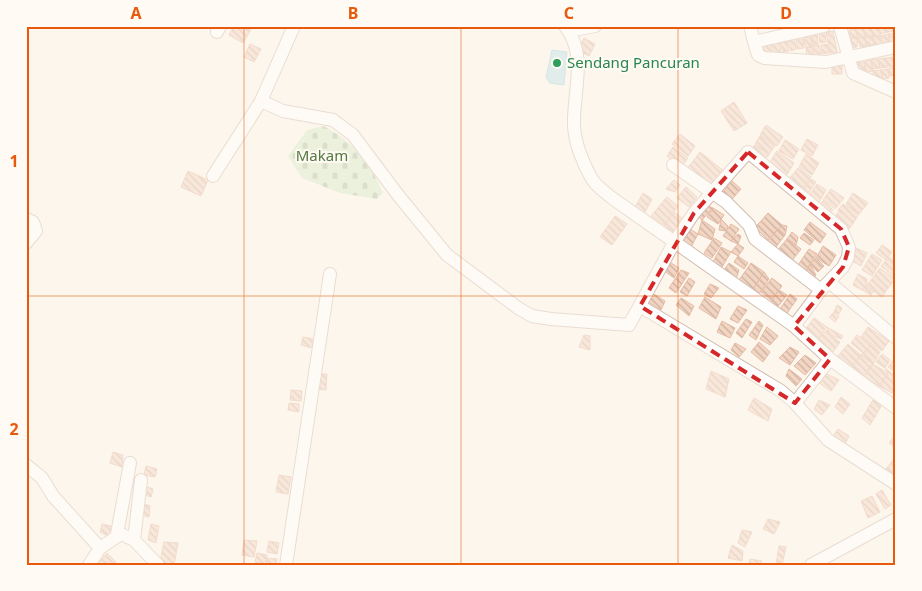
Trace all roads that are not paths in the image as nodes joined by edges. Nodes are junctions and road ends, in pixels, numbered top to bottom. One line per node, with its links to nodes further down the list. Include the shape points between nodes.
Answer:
1 (294, 26): 13 (street)
2 (595, 26): 6 (street)
3 (750, 26): 7 (street)
4 (824, 26): 7 (street)
5 (840, 26): 9 (street)
6 (567, 29): 18 (street, via 574,37 577,54 576,136 591,177 612,198)
7 (754, 42): 9 (street, via 758,55 764,58 826,62)
8 (896, 47): 9 (street)
9 (848, 59): 11 (street, via 852,73)
10 (896, 82): 11 (street)
11 (883, 85): 12 (street)
12 (896, 92)
13 (261, 101): 15 (street); 22 (street, via 283,110 333,120 353,135 447,255 532,316 625,326 629,325)
14 (674, 165): 16 (street)
15 (213, 176)
16 (714, 193): 18 (street, via 694,213); 21 (street, via 744,219 755,239); 21 (street, via 748,152 760,161 841,229 849,247 848,257)
17 (26, 219): 19 (street, via 33,222 36,231)
18 (676, 241): 22 (street); 23 (street)
19 (26, 243)
20 (330, 274): 38 (street)
21 (825, 286): 23 (street); 24 (street)
22 (640, 306): 27 (street, via 781,391)
23 (794, 326): 25 (street)
24 (896, 338)
25 (830, 359): 26 (street); 27 (street)
26 (894, 402)
27 (795, 403): 31 (street, via 828,440)
28 (130, 463): 33 (street)
29 (26, 465): 35 (street, via 42,478 53,496)
30 (141, 480): 34 (street)
31 (896, 484)
32 (896, 519): 39 (street)
33 (117, 534): 34 (street); 35 (street)
34 (134, 540): 37 (street)
35 (100, 548): 36 (street)
36 (89, 565)
37 (158, 565)
38 (286, 565)
39 (811, 565)

